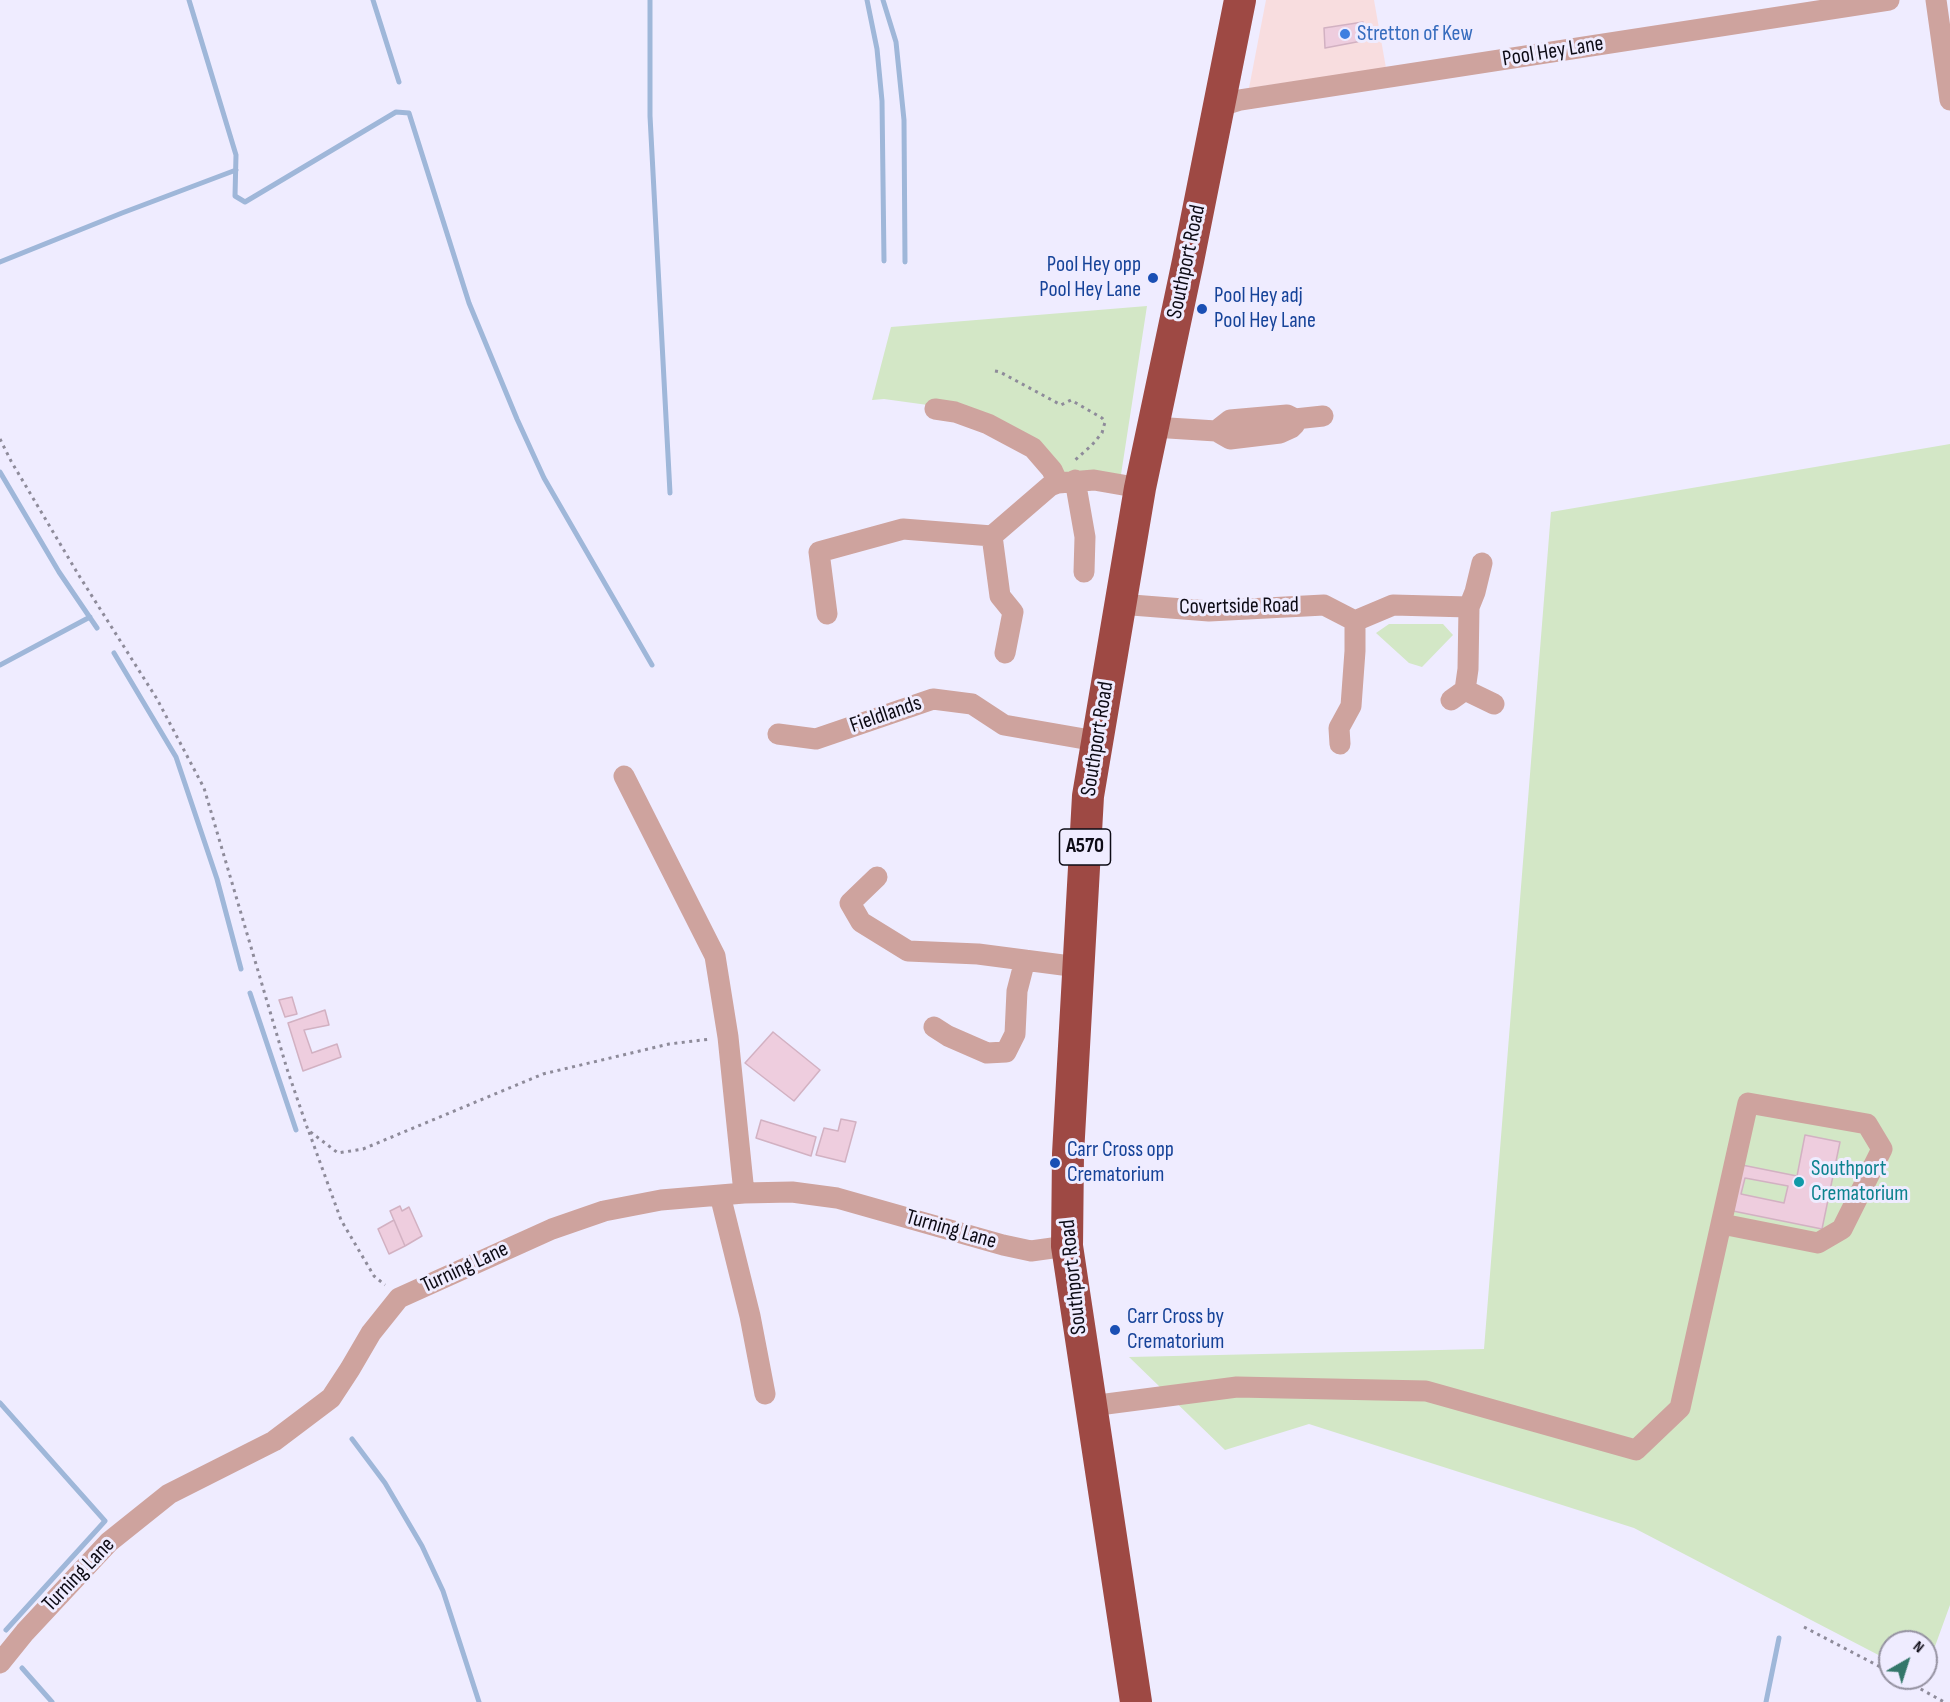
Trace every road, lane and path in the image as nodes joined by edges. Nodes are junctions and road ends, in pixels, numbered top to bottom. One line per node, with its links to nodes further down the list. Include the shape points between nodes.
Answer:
1 (1240, 0): 5 (highway, Southport Road / A570)
2 (1890, 0): 5 (street, Pool Hey Lane, via 1240,100)
3 (1936, 0): 4 (street)
4 (1950, 100)
5 (1218, 107): 9 (highway, Southport Road / A570)
6 (995, 371): 11 (path, via 1061,405 1071,400 1105,422 1102,434 1073,461)
7 (935, 409): 11 (street, via 988,424 1033,448)
8 (1323, 416): 9 (street, via 1230,420 1216,431)
9 (1153, 427): 12 (highway, Southport Road / A570)
10 (0, 439): 31 (path, via 78,574 157,699 204,788)
11 (1066, 482): 12 (street, via 1094,480); 13 (street, via 1050,486); 15 (street, via 1085,537)
12 (1140, 489): 16 (highway, Southport Road / A570)
13 (992, 536): 18 (street, via 903,529 819,552); 20 (street, via 1000,596 1013,612)
14 (1482, 563): 17 (street)
15 (1084, 572)
16 (1119, 604): 19 (street, Covertside Road, via 1209,611 1324,605); 23 (highway, Southport Road / A570)
17 (1469, 607): 19 (street, via 1393,605); 21 (street, via 1468,669 1458,695)
18 (827, 614)
19 (1355, 621): 24 (street, via 1351,706 1339,728)
20 (1005, 652)
21 (1494, 704)
22 (778, 735): 23 (street, Fieldlands, via 816,739 933,699 972,704 1004,725)
23 (1096, 741): 28 (highway, Southport Road / A570, via 1088,796)
24 (1340, 744)
25 (624, 776): 30 (street, via 715,956)
26 (878, 877): 27 (street, via 850,903 861,922 908,951)
27 (1025, 960): 28 (street); 29 (street, via 1017,991 1015,1034 1006,1052 952,1048)
28 (1078, 967): 35 (highway, Southport Road / A570)
29 (934, 1027)
30 (728, 1037): 31 (path, via 669,1044 543,1074 363,1149 338,1153); 32 (street)
31 (308, 1130): 36 (path, via 340,1220 374,1276)
32 (744, 1193): 33 (street, Turning Lane); 35 (street, Turning Lane, via 792,1192 837,1198 1031,1251)
33 (720, 1195): 36 (street, Turning Lane, via 661,1200 604,1211 552,1229); 37 (street)
34 (1722, 1224): 34 (street, via 1748,1103 1867,1124 1882,1149 1842,1229 1818,1243); 38 (street, via 1680,1408 1636,1450 1426,1390 1237,1387)
35 (1067, 1246): 38 (highway, Southport Road / A570)
36 (399, 1298): 40 (street, Turning Lane, via 371,1333 331,1398 274,1441 160,1500 109,1542)
37 (765, 1394)
38 (1091, 1406): 43 (highway, Southport Road / A570)
39 (1804, 1627): 41 (path)
40 (0, 1663)
41 (1878, 1666)
42 (1922, 1690): 44 (path)
43 (1136, 1702)
44 (1944, 1702)

